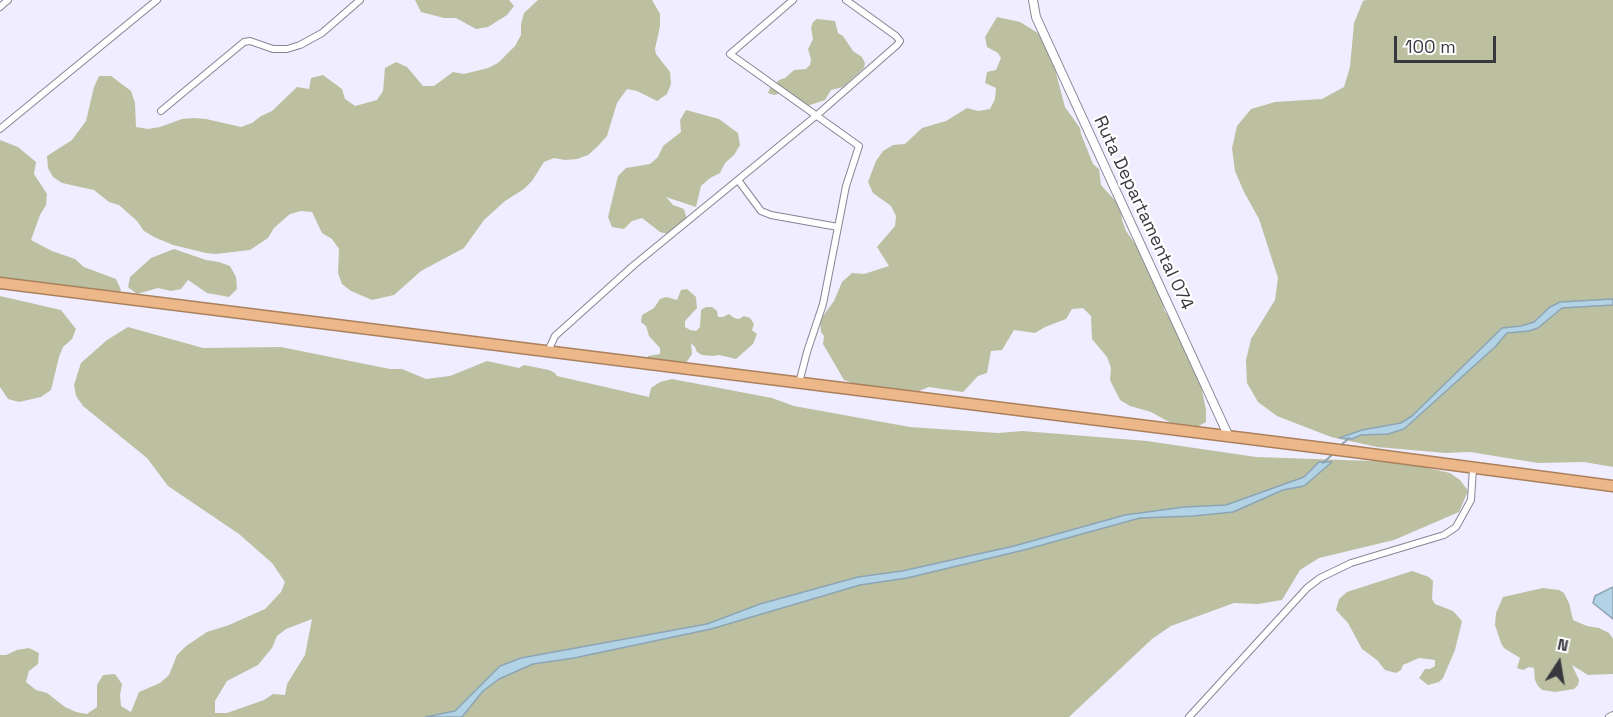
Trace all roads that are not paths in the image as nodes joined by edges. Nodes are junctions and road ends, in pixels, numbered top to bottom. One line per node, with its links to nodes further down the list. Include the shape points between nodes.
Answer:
1 (8, 0): 7 (street)
2 (157, 0): 10 (street)
3 (360, 0): 8 (street, via 322,33 300,45 273,49 250,40 243,42)
4 (793, 0): 9 (street, via 730,54)
5 (1033, 0): 16 (street, Ruta Departamental 074, via 1036,18)
6 (849, 1): 9 (street, via 900,41)
7 (0, 7)
8 (161, 111)
9 (817, 115): 11 (street); 12 (street, via 859,146)
10 (0, 129)
11 (738, 180): 12 (street, via 761,210 771,215); 14 (street, via 555,336)
12 (838, 227): 15 (street, via 823,304)
13 (0, 283): 14 (highway)
14 (548, 351): 15 (highway)
15 (799, 383): 16 (highway)
16 (1230, 436): 17 (highway)
17 (1473, 468): 18 (highway); 19 (street, via 1471,500 1456,527 1444,535 1351,563 1320,578)
18 (1613, 486)
19 (1189, 717)

